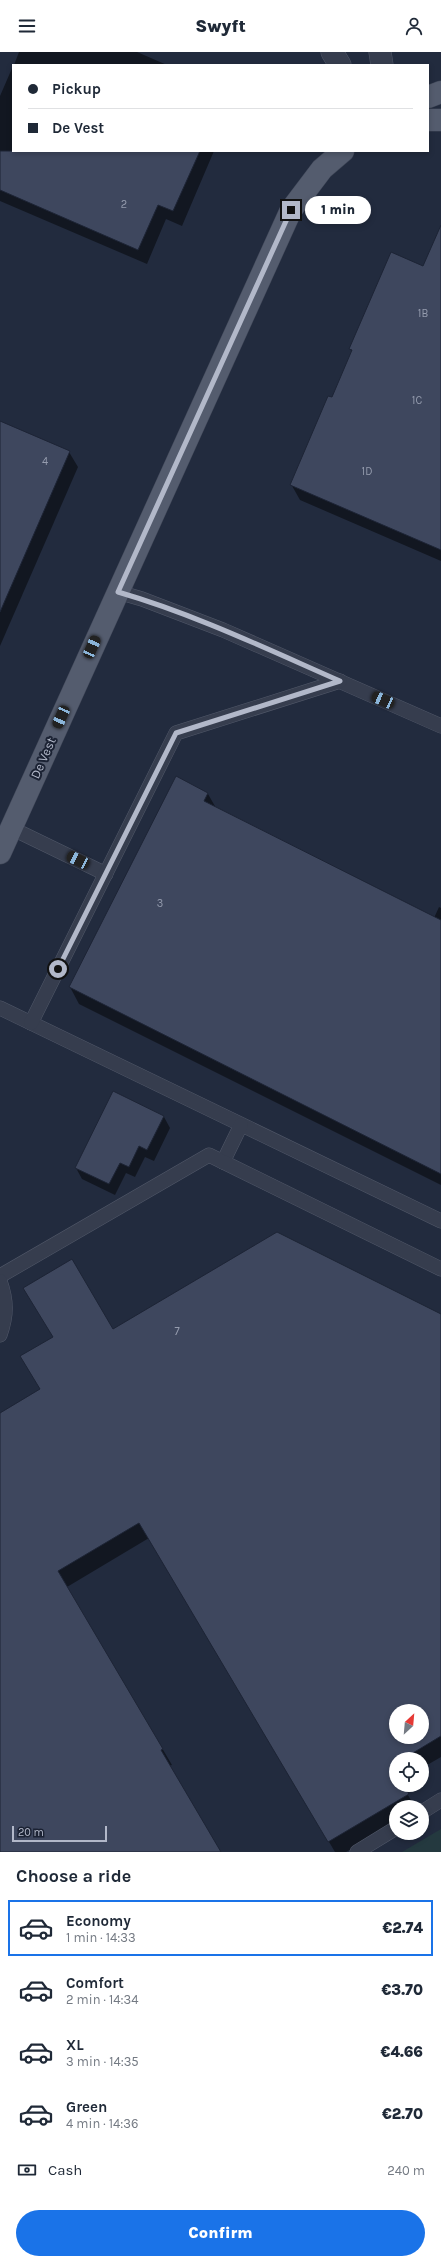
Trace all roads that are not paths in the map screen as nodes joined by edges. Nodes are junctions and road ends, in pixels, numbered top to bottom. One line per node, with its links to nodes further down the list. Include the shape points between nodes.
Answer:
1 (332, 52): 3 (street)
2 (380, 52): 4 (street)
3 (339, 64)
4 (382, 64)
5 (441, 92): 6 (main road)
6 (429, 97)
7 (429, 120): 8 (main road)
8 (441, 120)
9 (342, 152): 10 (main road, De Vest, via 322,169 291,210)
10 (118, 592): 11 (lane, via 223,630); 13 (main road, De Vest)
11 (340, 681): 12 (lane); 15 (lane, via 176,733)
12 (441, 726)
13 (11, 828): 14 (main road, De Vest); 15 (lane)
14 (0, 853)
15 (106, 874): 17 (lane)
16 (0, 1008): 17 (lane)
17 (31, 1023): 18 (lane)
18 (241, 1125): 19 (lane); 20 (lane)
19 (223, 1162): 21 (lane); 22 (lane, via 209,1155)
20 (441, 1221)
21 (441, 1269)
22 (0, 1276)
23 (0, 1281): 24 (lane, via 6,1297 6,1318)
24 (0, 1335)
25 (441, 1800): 26 (lane)
26 (429, 1808)
27 (389, 1832): 28 (lane)
28 (357, 1852)

